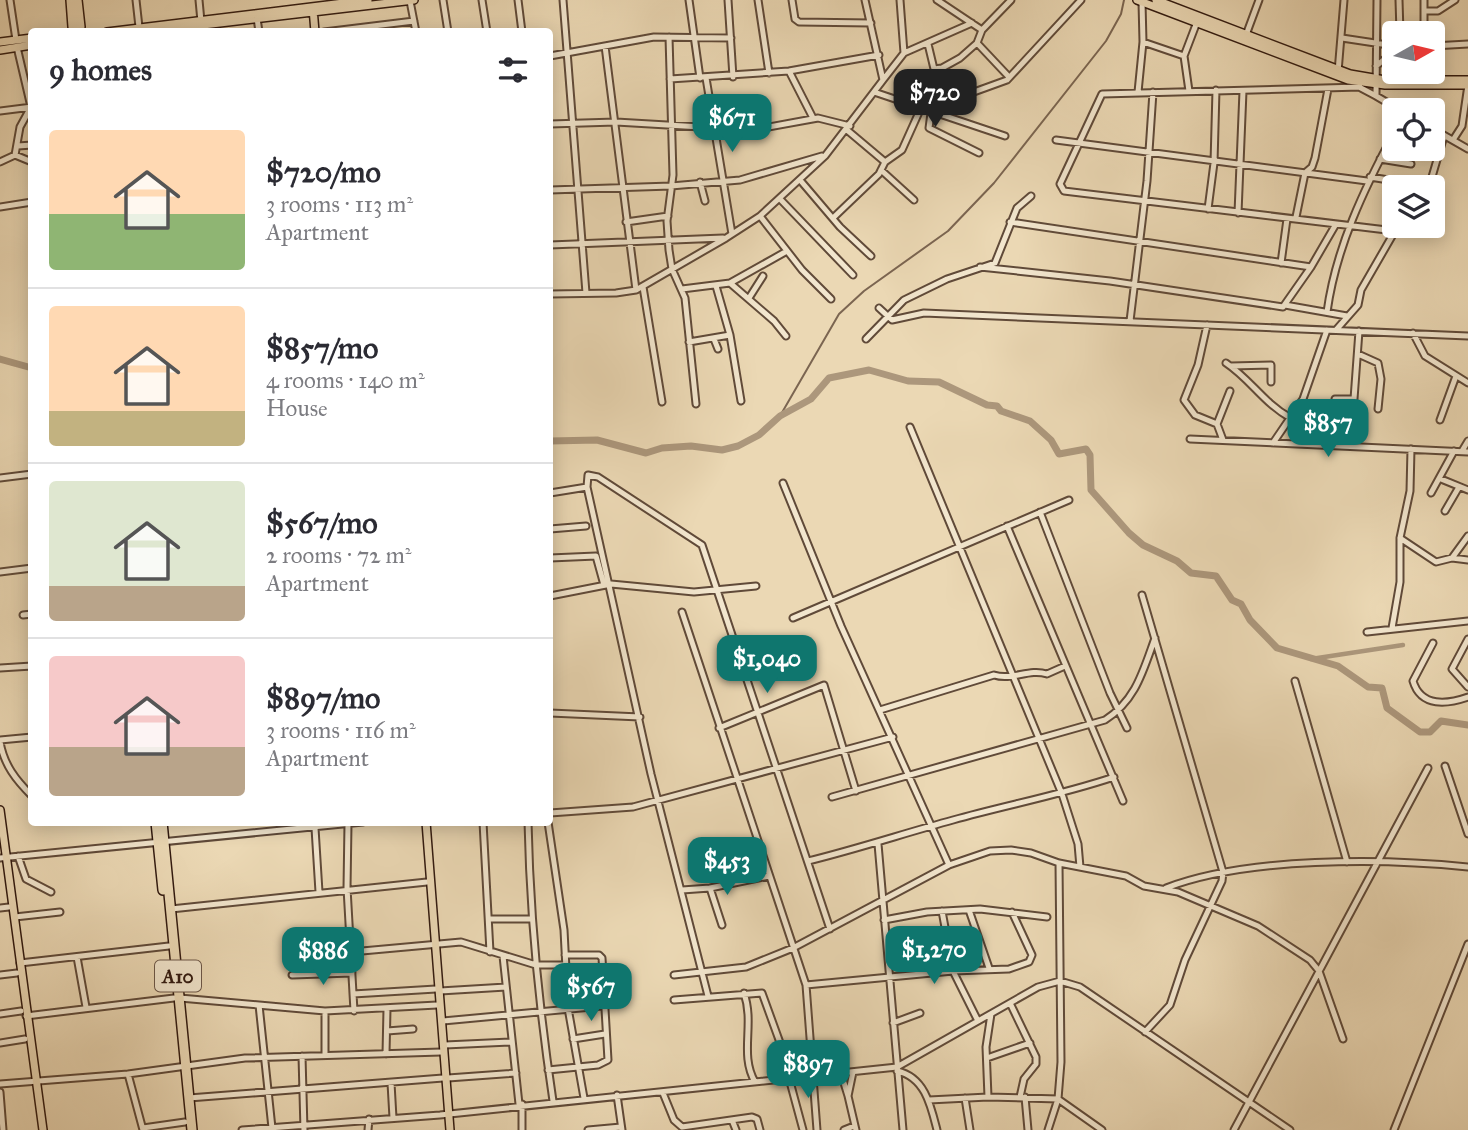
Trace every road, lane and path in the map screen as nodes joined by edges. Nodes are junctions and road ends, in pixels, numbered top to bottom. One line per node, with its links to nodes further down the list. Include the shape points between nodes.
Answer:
1 (9, 0): 64 (street)
2 (71, 0): 42 (highway)
3 (77, 0): 43 (highway)
4 (136, 0): 44 (street)
5 (199, 0): 41 (street)
6 (368, 0): 31 (main road)
7 (412, 0): 31 (main road); 34 (street)
8 (443, 0): 51 (street)
9 (482, 0): 52 (street)
10 (519, 0): 53 (street)
11 (564, 0): 73 (street)
12 (689, 0): 59 (street)
13 (729, 0): 57 (street)
14 (758, 0): 81 (street)
15 (792, 0): 38 (street, via 799,22)
16 (865, 0): 38 (street)
17 (900, 0): 74 (street)
18 (937, 0): 39 (street)
19 (1011, 0): 54 (street)
20 (1081, 0): 84 (street)
21 (1156, 0): 29 (main road)
22 (1259, 0): 55 (street)
23 (1344, 0): 58 (street)
24 (1377, 0): 70 (street)
25 (1399, 0): 35 (street)
26 (1424, 0): 32 (street)
27 (1455, 0): 30 (street)
28 (1139, 1): 37 (main road); 62 (street)
29 (1169, 2): 55 (main road)
30 (1446, 3): 32 (street, via 1438,11)
31 (311, 9): 33 (main road); 41 (main road); 47 (main road)
32 (1424, 12): 36 (street)
33 (257, 18): 41 (main road); 46 (street)
34 (414, 21): 40 (street); 50 (street)
35 (1400, 21)
36 (1424, 21)
37 (1197, 22): 77 (street); 82 (main road)
38 (870, 23): 76 (street)
39 (972, 23): 54 (street); 65 (street)
40 (387, 24): 48 (street); 49 (street)
41 (202, 25): 45 (main road)
42 (77, 28)
43 (77, 28)
44 (142, 28)
45 (157, 28)
46 (258, 28)
47 (313, 28)
48 (356, 28)
49 (388, 28)
50 (415, 28)
51 (447, 28)
52 (486, 28)
53 (522, 28)
54 (982, 30): 63 (street)
55 (1246, 35): 82 (main road)
56 (668, 37): 59 (street); 69 (street); 86 (street)
57 (731, 38): 59 (street); 83 (street)
58 (1342, 38): 70 (street); 82 (street)
59 (692, 39): 85 (street)
60 (28, 40): 64 (main road)
61 (0, 42): 64 (main road)
62 (1143, 42): 77 (street); 99 (street)
63 (977, 43): 65 (street, via 937,70 931,65); 84 (street)
64 (17, 44): 67 (main road); 72 (main road); 101 (street)
65 (928, 44): 74 (street)
66 (1468, 44): 68 (street)
67 (28, 45)
68 (1446, 45)
69 (605, 46): 73 (street); 112 (street)
70 (1375, 46): 71 (street); 79 (street)
71 (1382, 47)
72 (0, 50)
73 (568, 52): 75 (street); 114 (street)
74 (904, 53): 87 (street)
75 (553, 55)
76 (879, 55): 80 (street); 87 (street)
77 (1184, 56): 97 (street)
78 (1382, 60): 79 (street)
79 (1376, 66): 91 (street)
80 (789, 71): 81 (street); 111 (street)
81 (769, 73): 83 (street)
82 (1338, 73): 88 (main road); 91 (main road)
83 (733, 76): 85 (street)
84 (1009, 77): 103 (street)
85 (703, 78): 86 (street); 116 (street)
86 (670, 79): 115 (street)
87 (883, 79): 98 (street)
88 (1348, 80): 91 (main road); 93 (street)
89 (1446, 80): 92 (main road)
90 (1382, 81): 91 (main road)
91 (1376, 82): 92 (main road); 102 (street)
92 (1468, 84): 106 (street)
93 (1360, 87): 94 (street); 102 (street)
94 (1328, 89): 96 (street); 139 (street, via 1315,158)
95 (1216, 90): 96 (street); 97 (street); 135 (street)
96 (1243, 90): 137 (street)
97 (1189, 91): 100 (street)
98 (874, 92): 107 (street); 117 (street)
99 (1138, 92): 100 (street); 123 (street, via 1102,94)
100 (1153, 92): 127 (street)
101 (28, 94)
102 (1376, 96): 104 (street)
103 (960, 97)
104 (1382, 99)
105 (28, 107): 108 (street)
106 (1468, 107): 121 (street)
107 (920, 110): 110 (street); 134 (street, via 902,150)
108 (0, 111)
109 (28, 112): 124 (street, via 20,127)
110 (931, 114): 118 (street); 126 (street, via 929,128)
111 (813, 118): 116 (street, via 758,129); 117 (street)
112 (616, 122): 114 (street); 115 (street); 145 (street)
113 (553, 124): 114 (street)
114 (574, 124): 147 (street)
115 (671, 125): 116 (street); 146 (street)
116 (715, 127): 141 (street)
117 (848, 128): 130 (street); 134 (street)
118 (1005, 136)
119 (1445, 137): 121 (street)
120 (1056, 141): 123 (street)
121 (1452, 141): 125 (street)
122 (28, 145): 124 (street)
123 (1077, 145): 127 (street); 153 (street, via 1060,184 1064,191)
124 (18, 146): 128 (street)
125 (1468, 149)
126 (979, 153)
127 (1148, 154): 135 (street); 153 (street)
128 (15, 155): 132 (street); 133 (street)
129 (1382, 155): 131 (street)
130 (825, 156): 141 (street, via 740,180); 142 (street)
131 (1380, 159): 136 (street); 140 (street)
132 (28, 160)
133 (0, 162)
134 (885, 162): 138 (street)
135 (1214, 163): 137 (street); 156 (street)
136 (1411, 164)
137 (1241, 166): 139 (street); 157 (street)
138 (881, 170): 151 (street); 161 (street)
139 (1305, 173): 140 (street); 160 (street)
140 (1369, 179): 143 (street); 166 (street)
141 (723, 180): 144 (street); 168 (street)
142 (800, 180): 150 (street); 161 (street)
143 (1382, 180)
144 (700, 182): 146 (street); 152 (street)
145 (621, 186): 146 (street); 147 (street); 163 (street)
146 (671, 186): 158 (street)
147 (579, 189): 148 (street); 172 (street)
148 (553, 190)
149 (1031, 196): 164 (street)
150 (780, 199): 159 (street); 181 (street)
151 (914, 200)
152 (705, 201)
153 (1144, 201): 156 (street); 173 (street)
154 (28, 203): 155 (street)
155 (0, 207)
156 (1208, 209): 157 (street)
157 (1238, 213): 162 (street)
158 (668, 216): 163 (street); 171 (street)
159 (760, 216): 168 (street); 175 (street)
160 (1296, 217): 162 (street); 165 (street)
161 (833, 218): 176 (street)
162 (1287, 219): 177 (street)
163 (626, 222): 170 (street)
164 (1010, 222): 173 (street); 178 (street, via 1000,256 995,263)
165 (1336, 223): 166 (street); 179 (street)
166 (1349, 225): 167 (street); 194 (street)
167 (1382, 227)
168 (729, 236): 171 (street); 180 (street)
169 (1391, 238): 195 (street, via 1361,290 1358,305)
170 (628, 240): 171 (street); 172 (street); 186 (street)
171 (669, 241): 180 (street)
172 (581, 243): 174 (street); 188 (street)
173 (1137, 243): 177 (street); 185 (street)
174 (553, 245)
175 (787, 251): 183 (street); 191 (street)
176 (871, 256)
177 (1281, 263): 179 (street)
178 (979, 267): 185 (street); 196 (street, via 904,300)
179 (1311, 267): 192 (street)
180 (672, 269): 186 (street); 187 (street)
181 (853, 275)
182 (763, 276): 190 (street)
183 (730, 283): 184 (street); 190 (street)
184 (716, 286): 187 (street); 203 (street)
185 (1132, 286): 192 (street); 197 (street)
186 (639, 289): 188 (street); 217 (street)
187 (682, 289): 208 (street)
188 (586, 293): 189 (street)
189 (553, 294)
190 (749, 298): 204 (street)
191 (831, 299)
192 (1285, 305): 194 (street)
193 (879, 308): 196 (street)
194 (1327, 312): 195 (street)
195 (1347, 316): 200 (street)
196 (888, 318): 197 (street, via 925,313); 207 (street)
197 (1130, 321): 198 (street)
198 (1207, 325): 199 (street); 222 (street, via 1184,400 1195,415)
199 (1327, 330): 200 (street); 220 (street, via 1303,399)
200 (1336, 330): 201 (street)
201 (1359, 331): 202 (street); 210 (street)
202 (1413, 333): 205 (street); 211 (street, via 1425,356)
203 (730, 335): 206 (street); 216 (street)
204 (786, 336)
205 (1468, 336)
206 (714, 338): 208 (street); 209 (street)
207 (866, 339)
208 (689, 342): 218 (street)
209 (718, 349)
210 (1358, 354): 215 (street, via 1354,399); 219 (street, via 1378,363)
211 (1456, 376): 213 (street); 221 (street)
212 (1270, 382): 220 (street, via 1271,365 1229,365)
213 (1468, 383)
214 (1230, 391): 222 (street)
215 (1335, 399)
216 (741, 401)
217 (662, 402)
218 (696, 404)
219 (1378, 408)
220 (1289, 417): 227 (street)
221 (1440, 420)
222 (1217, 424): 225 (street)
223 (911, 427): 248 (street)
224 (1190, 439): 225 (street)
225 (1223, 440): 227 (street)
226 (1468, 441): 230 (street)
227 (1273, 443): 228 (street)
228 (1411, 449): 229 (street); 247 (street, via 1410,491)
229 (1454, 451): 230 (street); 233 (street)
230 (1465, 451)
231 (28, 474): 232 (street)
232 (0, 478)
233 (1441, 479): 236 (street); 239 (street)
234 (783, 483): 259 (street)
235 (587, 487): 238 (street); 254 (street); 256 (street, via 588,475 610,482 702,545)
236 (1459, 487): 237 (street); 241 (street)
237 (1468, 490)
238 (553, 493)
239 (1432, 493)
240 (1069, 500): 242 (street)
241 (1445, 510)
242 (1040, 512): 244 (street); 278 (street)
243 (586, 526): 245 (street)
244 (1007, 526): 248 (street); 271 (street)
245 (553, 529)
246 (1468, 536): 250 (street)
247 (1400, 538): 250 (street, via 1436,562); 265 (street, via 1400,582)
248 (960, 546): 259 (street); 273 (street)
249 (553, 558): 254 (street, via 596,556)
250 (1452, 558): 251 (street)
251 (1468, 560)
252 (28, 568): 253 (street)
253 (0, 572)
254 (607, 584): 256 (street); 257 (street); 281 (street)
255 (755, 586): 256 (street)
256 (718, 592): 280 (street)
257 (553, 595)
258 (1142, 595): 267 (street)
259 (831, 600): 263 (street); 277 (street)
260 (682, 611): 283 (street)
261 (28, 614): 262 (street)
262 (23, 615)
263 (793, 618)
264 (1468, 621): 265 (street)
265 (1392, 628): 266 (street)
266 (1367, 632)
267 (1155, 638): 278 (street, via 1138,686); 328 (street)
268 (1468, 639): 275 (street, via 1452,669)
269 (1433, 643): 276 (street, via 1413,681 1416,688 1445,704)
270 (28, 666): 272 (street)
271 (1065, 666): 273 (street, via 1047,674 1036,670); 282 (street)
272 (0, 668)
273 (1013, 676): 277 (street, via 994,675); 287 (street)
274 (1295, 681): 322 (street)
275 (1467, 683)
276 (1468, 697)
277 (880, 710): 285 (street)
278 (1119, 711): 282 (street); 284 (street)
279 (553, 713): 281 (street)
280 (759, 713): 283 (street); 289 (street, via 824,685); 292 (street)
281 (637, 717): 300 (street)
282 (1091, 726): 287 (street); 294 (street)
283 (719, 728): 295 (street)
284 (1127, 728)
285 (893, 737): 289 (street); 293 (street)
286 (28, 738): 288 (street)
287 (1039, 739): 293 (street); 298 (street)
288 (0, 741): 297 (street, via 4,760)
289 (844, 751): 292 (street); 296 (street)
290 (1445, 766): 315 (street)
291 (1428, 768): 323 (street)
292 (778, 769): 295 (street); 321 (street)
293 (910, 776): 296 (street); 314 (street)
294 (1114, 777): 298 (street); 301 (street)
295 (738, 780): 300 (street); 329 (street)
296 (856, 791): 299 (street)
297 (28, 792)
298 (1062, 794): 314 (street); 326 (street, via 1078,844)
299 (832, 797)
300 (658, 800): 303 (street); 334 (street)
301 (1123, 801)
302 (0, 810): 320 (main road)
303 (553, 813)
304 (157, 826): 317 (highway, A10)
305 (162, 826): 317 (highway, A10)
306 (332, 826): 313 (street)
307 (348, 826): 331 (street)
308 (424, 826): 330 (main road)
309 (424, 826): 353 (main road)
310 (483, 826): 348 (street)
311 (528, 826): 349 (street)
312 (549, 826): 359 (street)
313 (315, 828): 317 (street); 336 (street)
314 (932, 828): 318 (street); 325 (street)
315 (1468, 834)
316 (0, 837): 320 (main road)
317 (161, 841): 319 (street); 341 (highway, A10); 355 (highway, A10)
318 (878, 844): 321 (street); 337 (street)
319 (18, 856): 320 (street); 335 (street, via 26,879)
320 (4, 858): 339 (main road); 346 (main road)
321 (808, 861): 352 (street)
322 (1347, 862): 323 (street); 328 (street)
323 (1377, 862): 327 (street); 367 (street)
324 (1059, 863): 325 (street, via 1031,852 990,850); 326 (street); 375 (street)
325 (949, 865): 337 (street)
326 (1080, 867): 333 (street)
327 (1468, 867)
328 (1223, 872): 333 (street); 338 (street)
329 (769, 876): 332 (street); 356 (street)
330 (427, 881): 331 (street); 353 (main road)
331 (347, 888): 336 (street); 358 (street)
332 (710, 888): 334 (street); 351 (street)
333 (1163, 889): 338 (street)
334 (682, 890): 368 (street)
335 (51, 892)
336 (319, 892): 341 (street)
337 (882, 901): 350 (street); 352 (street)
338 (1211, 906): 367 (street, via 1258,926 1310,960); 404 (street, via 1170,1005)
339 (9, 907): 340 (street); 369 (main road)
340 (0, 908)
341 (171, 909): 382 (highway, A10)
342 (970, 910): 343 (street); 345 (street); 365 (street)
343 (942, 911): 350 (street); 366 (street)
344 (60, 912): 346 (street)
345 (1012, 912): 347 (street); 365 (street, via 1032,960 1009,969)
346 (15, 917): 362 (main road)
347 (1047, 917)
348 (489, 919): 349 (street); 357 (street)
349 (531, 919): 363 (street)
350 (884, 920): 374 (street)
351 (722, 925)
352 (830, 929): 356 (street)
353 (434, 944): 357 (street, via 461,942); 358 (street); 378 (main road)
354 (1468, 944): 481 (street)
355 (169, 946): 361 (street); 382 (highway, A10)
356 (793, 948): 368 (street, via 746,967); 376 (street)
357 (490, 951): 360 (street)
358 (351, 952): 370 (street)
359 (565, 955): 364 (street); 387 (street, via 601,956)
360 (503, 956): 363 (street); 377 (street)
361 (77, 957): 362 (street); 388 (street)
362 (20, 963): 394 (main road)
363 (536, 965): 364 (street); 393 (street)
364 (566, 965): 390 (street)
365 (989, 968): 366 (street)
366 (953, 971): 374 (street); 400 (street)
367 (1319, 971): 408 (street); 447 (street)
368 (701, 972): 373 (street); 381 (street)
369 (17, 973): 371 (street); 394 (main road)
370 (352, 973): 372 (street); 380 (street)
371 (0, 975)
372 (292, 975)
373 (674, 975)
374 (889, 977): 376 (street); 401 (street)
375 (1060, 981): 384 (street); 404 (street, via 1080,987); 445 (street)
376 (806, 985): 426 (street)
377 (506, 987): 378 (street); 398 (street)
378 (438, 990): 380 (street); 385 (main road); 399 (main road)
379 (744, 993): 381 (street); 427 (street, via 756,991 765,996 787,1062); 431 (street, via 751,1018 747,1063)
380 (353, 994): 392 (street)
381 (708, 996): 383 (street)
382 (177, 998): 386 (street); 388 (street); 419 (highway, A10)
383 (674, 1000)
384 (1010, 1003): 397 (street); 411 (street)
385 (437, 1004): 389 (street); 412 (main road)
386 (259, 1005): 391 (street); 416 (street)
387 (603, 1006): 390 (street); 405 (street)
388 (86, 1007): 394 (street)
389 (387, 1009): 392 (street); 403 (street)
390 (568, 1009): 393 (street); 407 (street)
391 (324, 1011): 392 (street); 414 (street)
392 (354, 1011)
393 (540, 1012): 398 (street); 421 (street)
394 (24, 1013): 396 (street); 406 (main road); 430 (main road)
395 (920, 1013): 401 (street)
396 (0, 1014)
397 (990, 1014): 400 (street); 417 (street)
398 (509, 1015): 399 (street); 409 (street)
399 (443, 1021): 412 (main road)
400 (978, 1021): 420 (street)
401 (893, 1023): 420 (street)
402 (413, 1029): 403 (street)
403 (387, 1031): 413 (street)
404 (1145, 1032): 447 (street)
405 (605, 1034): 407 (street); 418 (street, via 605,1064)
406 (25, 1039): 410 (street); 430 (main road)
407 (573, 1039): 418 (street)
408 (1343, 1039)
409 (512, 1042): 412 (street); 423 (street)
410 (0, 1043)
411 (1030, 1043): 417 (street); 441 (street, via 1037,1064 1024,1079)
412 (443, 1049): 413 (street); 428 (main road)
413 (386, 1054): 414 (street)
414 (325, 1055): 415 (street)
415 (302, 1056): 416 (street); 434 (street)
416 (263, 1058): 419 (street); 437 (street)
417 (987, 1058): 440 (street)
418 (578, 1067): 421 (street); 443 (street)
419 (183, 1068): 425 (street); 442 (highway, A10); 454 (highway, A10)
420 (897, 1069): 422 (street); 446 (street, via 914,1077); 474 (street)
421 (548, 1070): 448 (street)
422 (853, 1072): 424 (street); 439 (street)
423 (516, 1073): 428 (street); 449 (street)
424 (841, 1073): 426 (street); 439 (street)
425 (128, 1074): 430 (street); 459 (street)
426 (811, 1076): 427 (street); 472 (street)
427 (797, 1077): 429 (street)
428 (446, 1078): 432 (street); 450 (main road)
429 (789, 1078): 431 (street); 471 (street)
430 (33, 1082): 433 (street); 462 (main road)
431 (755, 1082): 436 (street)
432 (391, 1083): 434 (street); 451 (street)
433 (0, 1084)
434 (303, 1091): 437 (street); 455 (street)
435 (0, 1092): 461 (street)
436 (663, 1093): 438 (street); 453 (street, via 674,1121 682,1127)
437 (268, 1094): 442 (street); 456 (street)
438 (617, 1095): 443 (street); 457 (street)
439 (848, 1096): 458 (street)
440 (988, 1097): 441 (street); 444 (street)
441 (1022, 1097): 445 (street); 477 (street)
442 (189, 1098): 463 (highway, A10)
443 (584, 1098): 448 (street)
444 (965, 1098): 446 (street); 476 (street)
445 (1058, 1099): 460 (street); 478 (street)
446 (929, 1100): 475 (street)
447 (1250, 1100): 479 (street); 480 (street)
448 (553, 1101): 449 (street)
449 (521, 1104): 450 (street); 467 (street)
450 (448, 1113): 451 (street); 466 (main road)
451 (393, 1118): 452 (street)
452 (369, 1119): 455 (street); 465 (street)
453 (732, 1119): 469 (street); 470 (street, via 752,1117)
454 (186, 1126): 459 (street)
455 (304, 1127): 456 (street)
456 (272, 1128): 464 (street)
457 (622, 1128): 468 (street)
458 (855, 1128): 473 (street)
459 (143, 1129)
460 (1099, 1129)
461 (3, 1130)
462 (40, 1130)
463 (192, 1130)
464 (242, 1130)
465 (368, 1130)
466 (449, 1130)
467 (522, 1130)
468 (588, 1130)
469 (736, 1130)
470 (760, 1130)
471 (803, 1130)
472 (817, 1130)
473 (844, 1130)
474 (902, 1130)
475 (937, 1130)
476 (970, 1130)
477 (1028, 1130)
478 (1048, 1130)
479 (1234, 1130)
480 (1290, 1130)
481 (1394, 1130)

